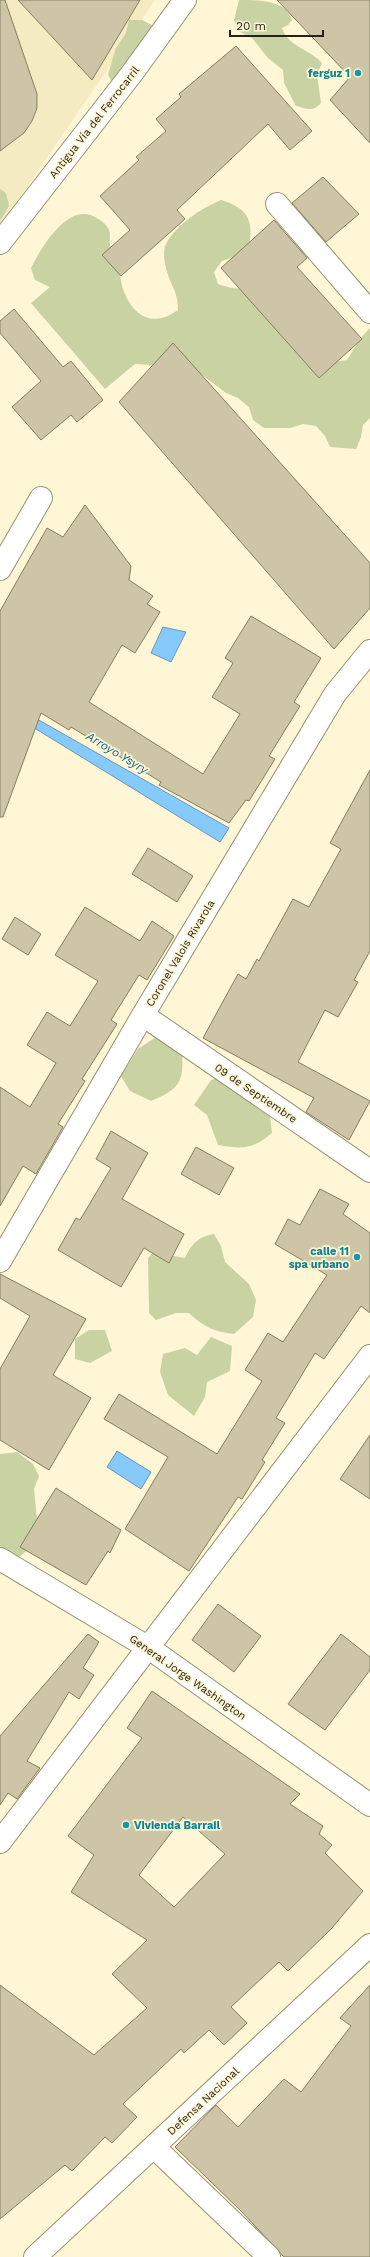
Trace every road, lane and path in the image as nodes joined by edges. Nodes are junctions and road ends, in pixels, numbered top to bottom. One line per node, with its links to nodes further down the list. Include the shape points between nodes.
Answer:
1 (185, 0): 3 (street, Antigua Vía del Ferrocarril, via 133,72)
2 (277, 204): 4 (street)
3 (0, 243)
4 (370, 312)
5 (41, 498): 6 (street)
6 (0, 569)
7 (370, 651): 8 (street, Coronel Valois Rivarola, via 334,694)
8 (143, 1015): 9 (street, 09 de Septiembre); 10 (street, Coronel Valois Rivarola)
9 (370, 1171)
10 (0, 1261)
11 (370, 1356): 13 (street)
12 (0, 1559): 13 (street, General Jorge Washington)
13 (150, 1648): 14 (street, General Jorge Washington); 15 (street)
14 (370, 1805)
15 (0, 1842)
16 (370, 1944): 17 (street, Defensa Nacional)
17 (154, 2147): 18 (street, Defensa Nacional); 19 (street)
18 (35, 2257)
19 (269, 2257)

